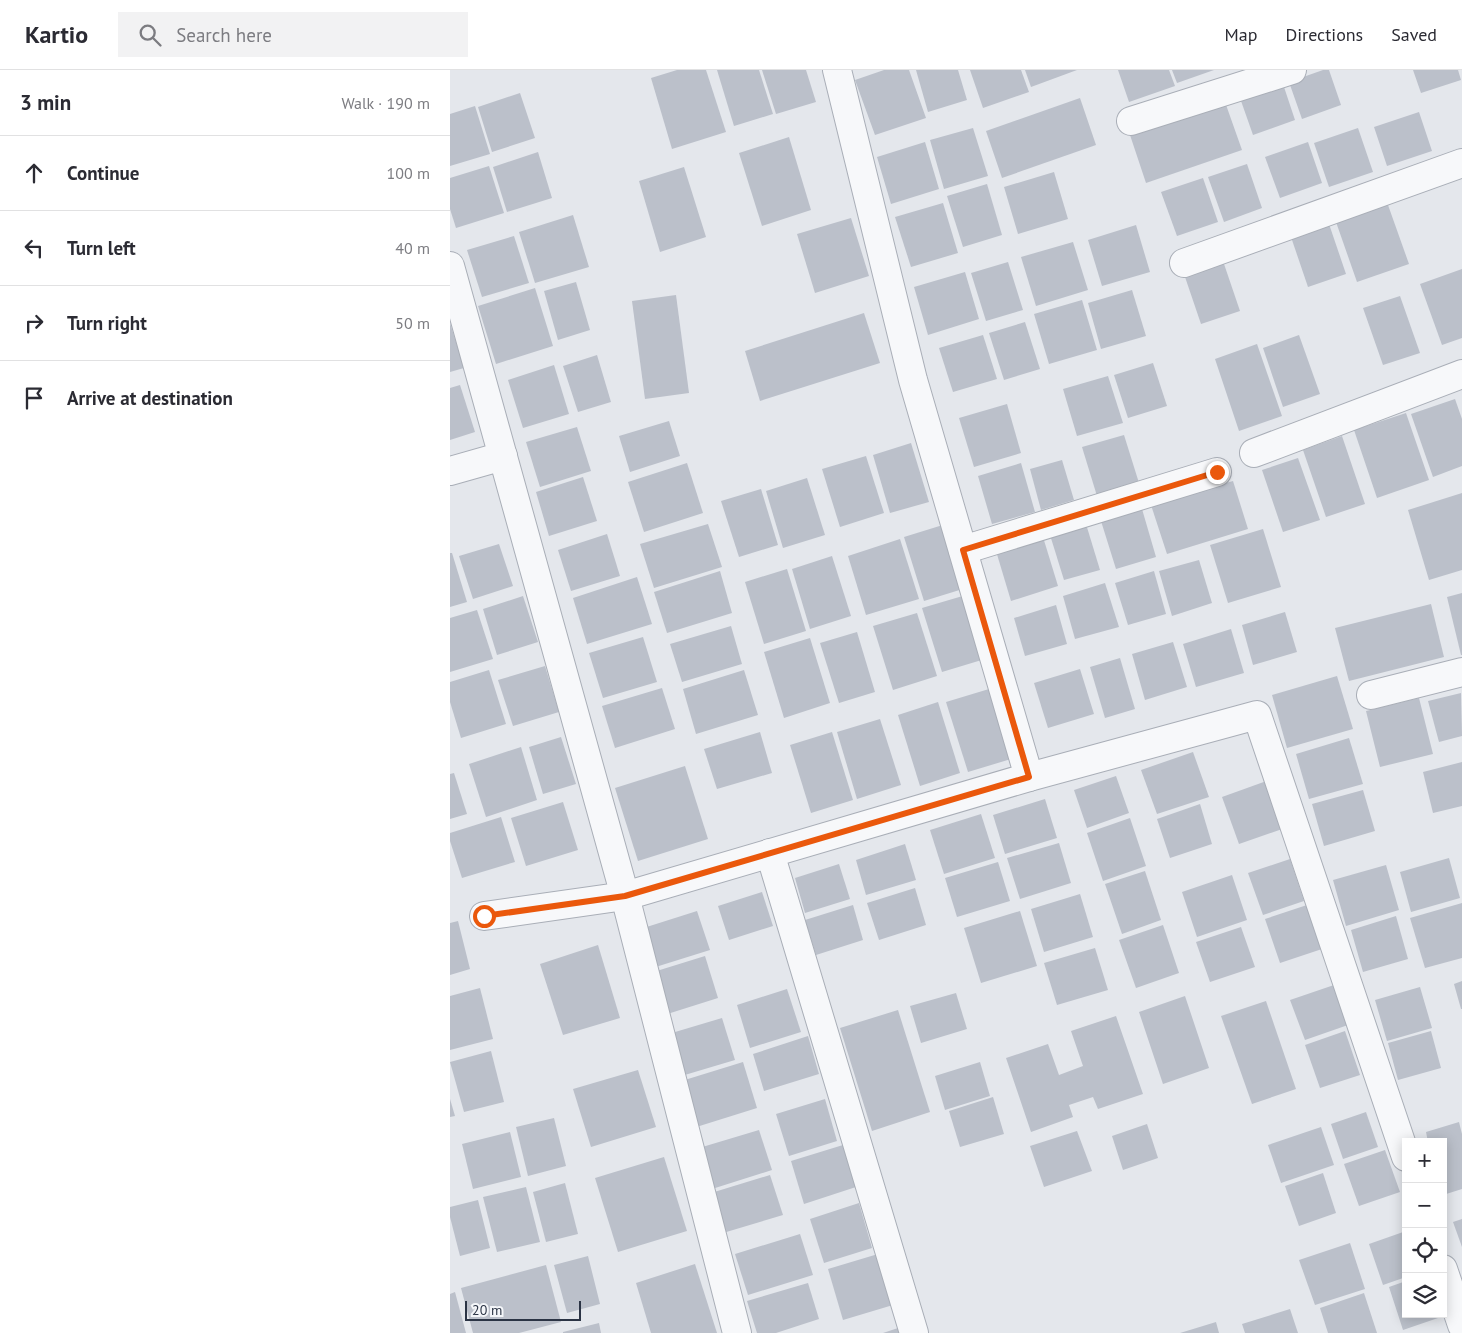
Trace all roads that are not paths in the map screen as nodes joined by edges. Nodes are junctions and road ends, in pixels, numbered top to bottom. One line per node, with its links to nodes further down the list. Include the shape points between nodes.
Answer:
1 (838, 70): 12 (street, via 914,380)
2 (1292, 70): 3 (street)
3 (1131, 121)
4 (1462, 163): 5 (street)
5 (1184, 264)
6 (450, 266): 9 (street)
7 (1462, 374): 8 (street)
8 (1254, 453)
9 (503, 456): 10 (street); 17 (street)
10 (450, 471)
11 (1217, 472): 12 (street)
12 (963, 550): 15 (street)
13 (1462, 672): 14 (street)
14 (1371, 695)
15 (1029, 777): 16 (street); 19 (street, via 1257,715)
16 (770, 853): 17 (street); 23 (street)
17 (625, 896): 18 (street); 22 (street)
18 (484, 916)
19 (1402, 1146)
20 (1444, 1273): 21 (street)
21 (1462, 1325)
22 (737, 1333)
23 (914, 1333)

